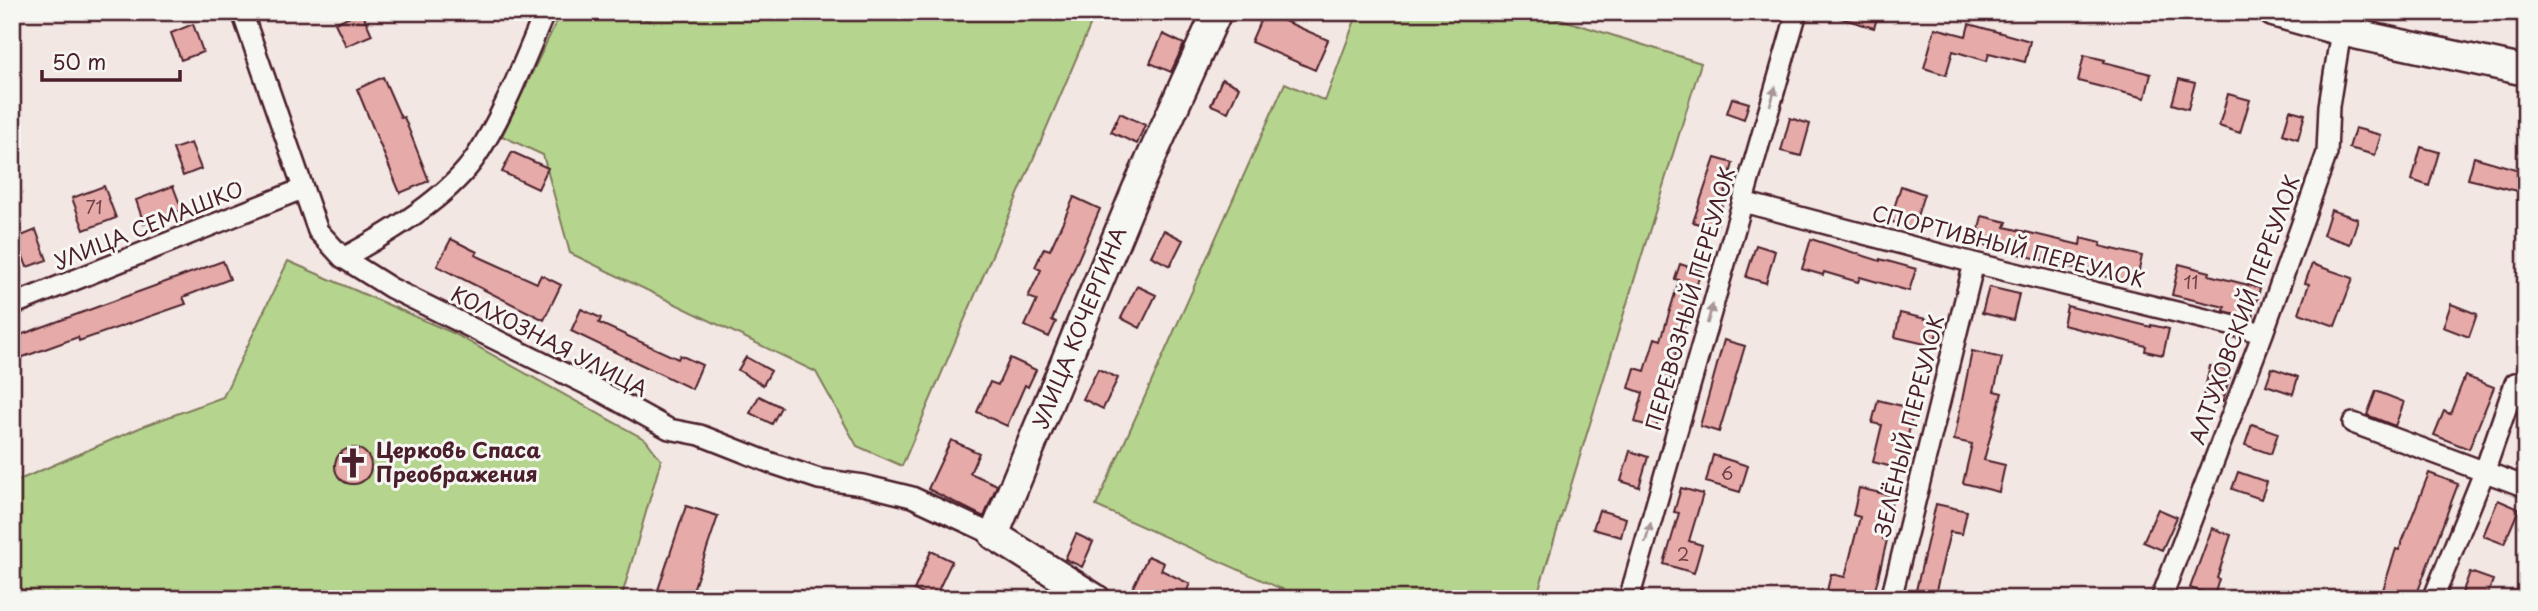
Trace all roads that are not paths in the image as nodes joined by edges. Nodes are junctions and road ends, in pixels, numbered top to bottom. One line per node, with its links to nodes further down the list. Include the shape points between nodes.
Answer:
1 (242, 12): 8 (street, КОЛХОЗНАЯ УЛИЦА)
2 (545, 12): 10 (street, via 474,159 440,195 382,237)
3 (1217, 12): 18 (main road, УЛИЦА КОЧЕРГИНА, via 1136,191)
4 (1797, 12): 9 (street, ПЕРЕВОЗНЫЙ ПЕРЕУЛОК, one-way to 4)
5 (2273, 12): 6 (main road)
6 (2341, 30): 7 (main road); 13 (street, АЛТУХОВСКИЙ ПЕРЕУЛОК, via 2327,153)
7 (2526, 71)
8 (302, 189): 10 (street, КОЛХОЗНАЯ УЛИЦА, via 318,232); 12 (street, УЛИЦА СЕМАШКО)
9 (1743, 202): 11 (street, СПОРТИВНЫЙ ПЕРЕУЛОК); 20 (street, ПЕРЕВОЗНЫЙ ПЕРЕУЛОК, one-way to 9)
10 (343, 258): 18 (street, КОЛХОЗНАЯ УЛИЦА, via 391,288 669,429 700,435 819,479 912,497)
11 (1974, 263): 13 (street, СПОРТИВНЫЙ ПЕРЕУЛОК); 21 (street, ЗЕЛЁНЫЙ ПЕРЕУЛОК)
12 (12, 305)
13 (2263, 333): 22 (street, АЛТУХОВСКИЙ ПЕРЕУЛОК)
14 (2515, 383): 16 (street)
15 (2353, 424): 16 (street)
16 (2485, 470): 17 (street); 23 (street)
17 (2526, 486)
18 (994, 535): 19 (main road)
19 (1096, 599)
20 (1629, 599)
21 (1891, 599)
22 (2161, 599)
23 (2433, 599)

